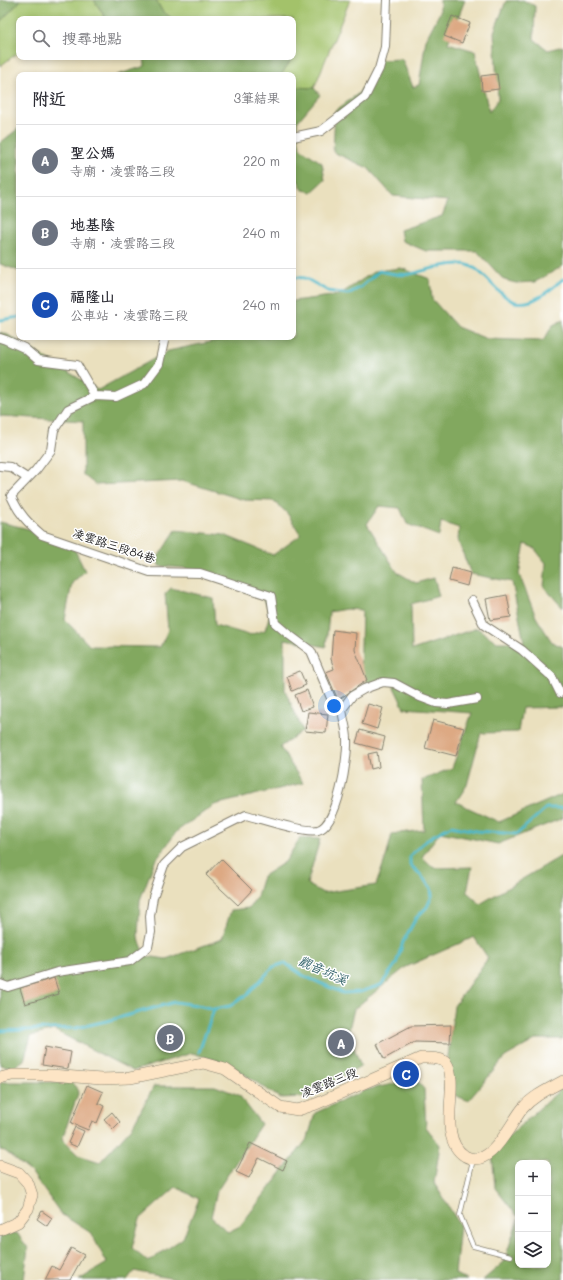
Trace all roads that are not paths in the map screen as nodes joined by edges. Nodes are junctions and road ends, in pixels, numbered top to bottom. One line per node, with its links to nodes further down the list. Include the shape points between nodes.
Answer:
1 (386, 0): 2 (street, via 385,47 379,69 365,97 321,131)
2 (296, 137)
3 (0, 338): 5 (street, via 24,348 38,360 77,365)
4 (164, 340): 5 (street, via 159,364 144,384 116,398)
5 (95, 396): 7 (street, 凌雲路三段84巷, via 68,409 54,430 51,450)
6 (0, 466): 7 (street, via 10,467)
7 (27, 478): 11 (street, 凌雲路三段84巷, via 11,496 17,510 42,535 150,572 200,573 271,596 275,623 311,651 334,705)
8 (472, 600): 9 (street, via 484,625 522,650 552,677)
9 (560, 692)
10 (477, 699): 11 (street, via 448,704 436,702 420,697 394,683 383,682 352,696)
11 (342, 709): 12 (street, 凌雲路三段84巷, via 348,738 347,760 335,810 319,829 307,831 246,814 182,847 164,865 153,897 148,947 130,962 57,972 8,987)
12 (0, 984)
13 (0, 1078): 15 (street, 凌雲路三段, via 12,1075 52,1075 101,1079 130,1078 203,1063 225,1069 280,1107 298,1110 421,1058 439,1059 447,1064 450,1072 450,1132 454,1144 464,1156)
14 (563, 1081): 15 (street, via 540,1093 523,1108 501,1141 489,1153)
15 (474, 1159): 18 (lane, via 460,1215 473,1246)
16 (0, 1166): 17 (street, via 20,1173 28,1183 32,1195 28,1209 18,1222)
17 (0, 1230)
18 (511, 1256)

